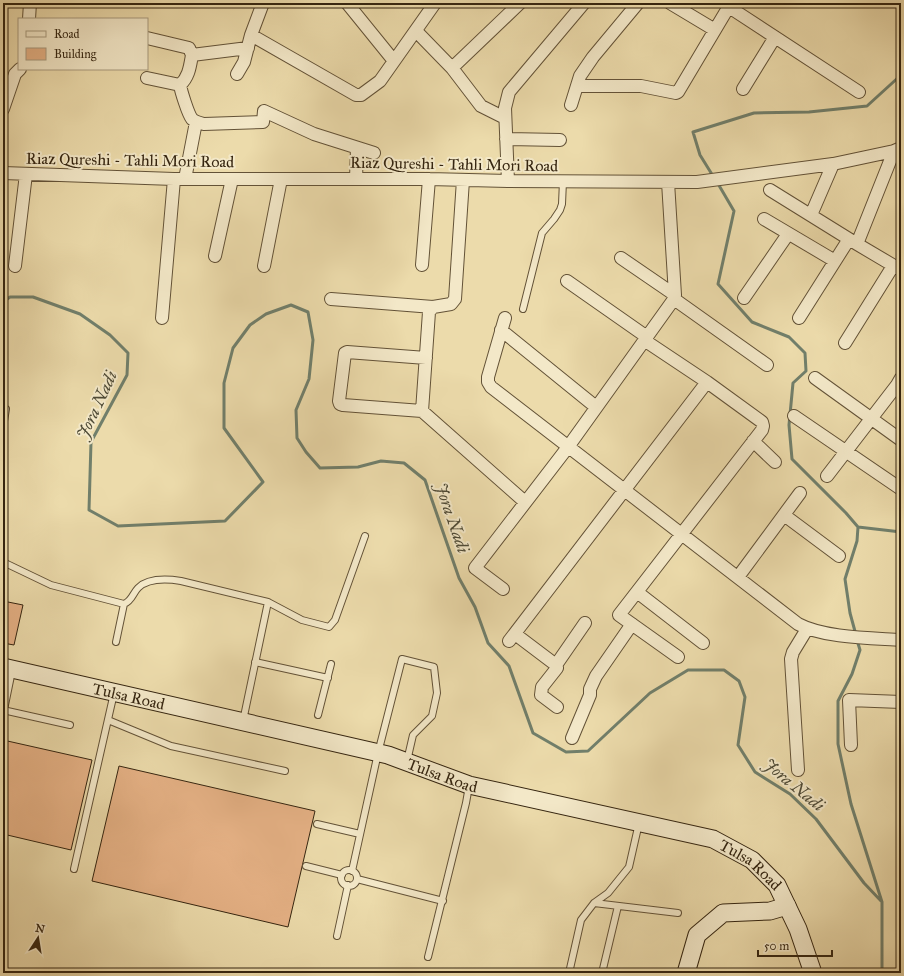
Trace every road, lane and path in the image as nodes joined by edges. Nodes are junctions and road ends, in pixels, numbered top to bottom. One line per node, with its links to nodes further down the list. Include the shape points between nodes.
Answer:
1 (30, 3): 10 (street)
2 (264, 3): 13 (street)
3 (347, 3): 18 (street)
4 (435, 3): 12 (street)
5 (520, 3): 19 (street)
6 (584, 3): 29 (street, via 508,92 504,108)
7 (638, 3): 24 (street, via 593,56 580,76)
8 (670, 3): 11 (street)
9 (730, 5): 11 (street); 14 (street)
10 (29, 18)
11 (715, 30): 24 (street, via 678,92 640,86)
12 (416, 31): 18 (street); 19 (street)
13 (251, 35): 16 (street); 18 (street, via 360,95 380,80)
14 (775, 37): 25 (street); 26 (street)
15 (148, 38): 17 (street, via 189,48)
16 (248, 48): 17 (street); 21 (street)
17 (192, 55): 23 (street, via 188,73)
18 (394, 61)
19 (452, 68): 29 (street, via 481,106)
20 (19, 70): 28 (street, via 15,74)
21 (237, 74)
22 (147, 78): 23 (street)
23 (180, 85): 30 (street, via 192,118)
24 (577, 86): 27 (street)
25 (743, 89)
26 (859, 92)
27 (572, 105)
28 (3, 109)
29 (505, 118): 31 (street)
30 (196, 122): 33 (street, via 263,122 264,111 314,134); 41 (street)
31 (506, 139): 32 (street); 45 (street)
32 (560, 140)
33 (357, 148): 35 (street); 43 (street)
34 (897, 150): 36 (street, Riaz Qureshi - Tahli Mori Road); 52 (street)
35 (374, 153)
36 (833, 164): 47 (street, Riaz Qureshi - Tahli Mori Road, via 697,182); 49 (street)
37 (3, 174): 38 (street, Riaz Qureshi - Tahli Mori Road)
38 (26, 174): 41 (street, Riaz Qureshi - Tahli Mori Road); 57 (street)
39 (232, 178): 41 (street, Riaz Qureshi - Tahli Mori Road); 42 (street, Riaz Qureshi - Tahli Mori Road); 53 (street)
40 (429, 178): 43 (street, Riaz Qureshi - Tahli Mori Road); 44 (street, Riaz Qureshi - Tahli Mori Road); 56 (street)
41 (180, 179): 66 (street)
42 (281, 179): 43 (street, Riaz Qureshi - Tahli Mori Road); 58 (street)
43 (356, 179)
44 (463, 180): 45 (street, Riaz Qureshi - Tahli Mori Road); 64 (street, via 455,299 451,304)
45 (508, 181): 46 (street, Riaz Qureshi - Tahli Mori Road)
46 (562, 181): 47 (street, Riaz Qureshi - Tahli Mori Road); 65 (lane, via 562,204 554,219 542,232)
47 (668, 182): 61 (street)
48 (770, 190): 49 (street)
49 (811, 215): 52 (street)
50 (764, 219): 51 (street)
51 (788, 234): 55 (street); 62 (street)
52 (853, 242): 55 (street); 59 (street)
53 (215, 256)
54 (621, 258): 61 (street)
55 (835, 261): 68 (street)
56 (422, 265)
57 (15, 266)
58 (264, 266)
59 (899, 269): 71 (street)
60 (567, 281): 70 (street)
61 (674, 297): 70 (street); 73 (street)
62 (744, 298)
63 (331, 299): 64 (street)
64 (433, 307): 72 (street, via 429,312)
65 (522, 309)
66 (162, 318)
67 (504, 318): 69 (street)
68 (799, 318)
69 (501, 330): 77 (street); 85 (street, via 488,382)
70 (645, 339): 75 (street); 77 (street)
71 (846, 343)
72 (426, 358): 79 (street); 79 (street, via 347,352 343,356 338,401 343,406)
73 (767, 366)
74 (815, 378): 81 (street)
75 (707, 382): 84 (street, via 762,422 762,430); 90 (street)
76 (900, 384): 81 (street)
77 (596, 407): 85 (street)
78 (6, 409): 82 (lane)
79 (422, 411): 92 (street)
80 (794, 416): 86 (street)
81 (871, 418): 83 (street); 86 (street)
82 (3, 427)
83 (901, 440)
84 (753, 441): 87 (street); 94 (street)
85 (568, 447): 90 (street); 92 (street)
86 (846, 452): 88 (street); 89 (street)
87 (775, 462)
88 (827, 476)
89 (901, 489)
90 (625, 490): 94 (street); 112 (street, via 512,638)
91 (800, 493): 93 (street)
92 (526, 502): 99 (street, via 475,568)
93 (784, 515): 96 (street); 98 (street)
94 (682, 534): 98 (street); 100 (street)
95 (365, 536): 101 (lane, via 335,620 329,627 302,620)
96 (839, 556)
97 (3, 562): 102 (lane, via 51,585)
98 (738, 577): 105 (street)
99 (503, 589)
100 (637, 592): 104 (street, via 619,615); 108 (street)
101 (268, 602): 102 (lane, via 168,579 147,582 139,586 129,602); 110 (lane)
102 (124, 604): 107 (lane)
103 (585, 623): 112 (street)
104 (632, 624): 109 (street); 123 (street, via 596,676)
105 (807, 629): 106 (street, via 825,634); 127 (street, via 791,659)
106 (901, 640)
107 (116, 642)
108 (703, 643)
109 (678, 657)
110 (255, 662): 114 (lane); 121 (lane)
111 (331, 664): 114 (lane)
112 (556, 665): 117 (street, via 557,668 540,691 540,695)
113 (8, 668): 115 (street, Tulsa Road); 118 (lane)
114 (328, 678): 119 (lane)
115 (114, 693): 120 (lane); 121 (street, Tulsa Road)
116 (901, 702): 124 (street, via 849,700)
117 (558, 707)
118 (4, 710): 122 (lane)
119 (318, 715)
120 (108, 720): 128 (lane, via 171,746); 134 (lane)
121 (242, 723): 125 (street, Tulsa Road)
122 (70, 725)
123 (572, 738)
124 (851, 745)
125 (378, 753): 126 (street, Tulsa Road); 126 (lane, via 402,659 434,667 437,693 432,716 413,735); 132 (lane)
126 (407, 762): 129 (street, Tulsa Road)
127 (798, 770)
128 (285, 771)
129 (470, 785): 130 (street, Tulsa Road); 139 (lane)
130 (639, 823): 140 (lane, via 629,867 608,893); 142 (street, Tulsa Road, via 713,839 752,860 777,885)
131 (317, 824): 132 (lane)
132 (360, 834): 135 (lane)
133 (306, 866): 136 (lane)
134 (74, 869)
135 (352, 870): 136 (lane); 137 (lane, via 356,873)
136 (342, 875): 138 (lane, via 342,880)
137 (357, 879): 138 (lane, via 354,884); 139 (lane)
138 (348, 885): 144 (lane)
139 (443, 901): 145 (lane)
140 (594, 903): 141 (lane); 146 (lane, via 581,920)
141 (618, 906): 143 (lane); 147 (lane)
142 (787, 906): 148 (street, via 770,911 723,913 697,935); 149 (street, Tulsa Road)
143 (678, 913)
144 (337, 936)
145 (428, 957)
146 (569, 973)
147 (602, 973)
148 (686, 973)
149 (813, 973)

